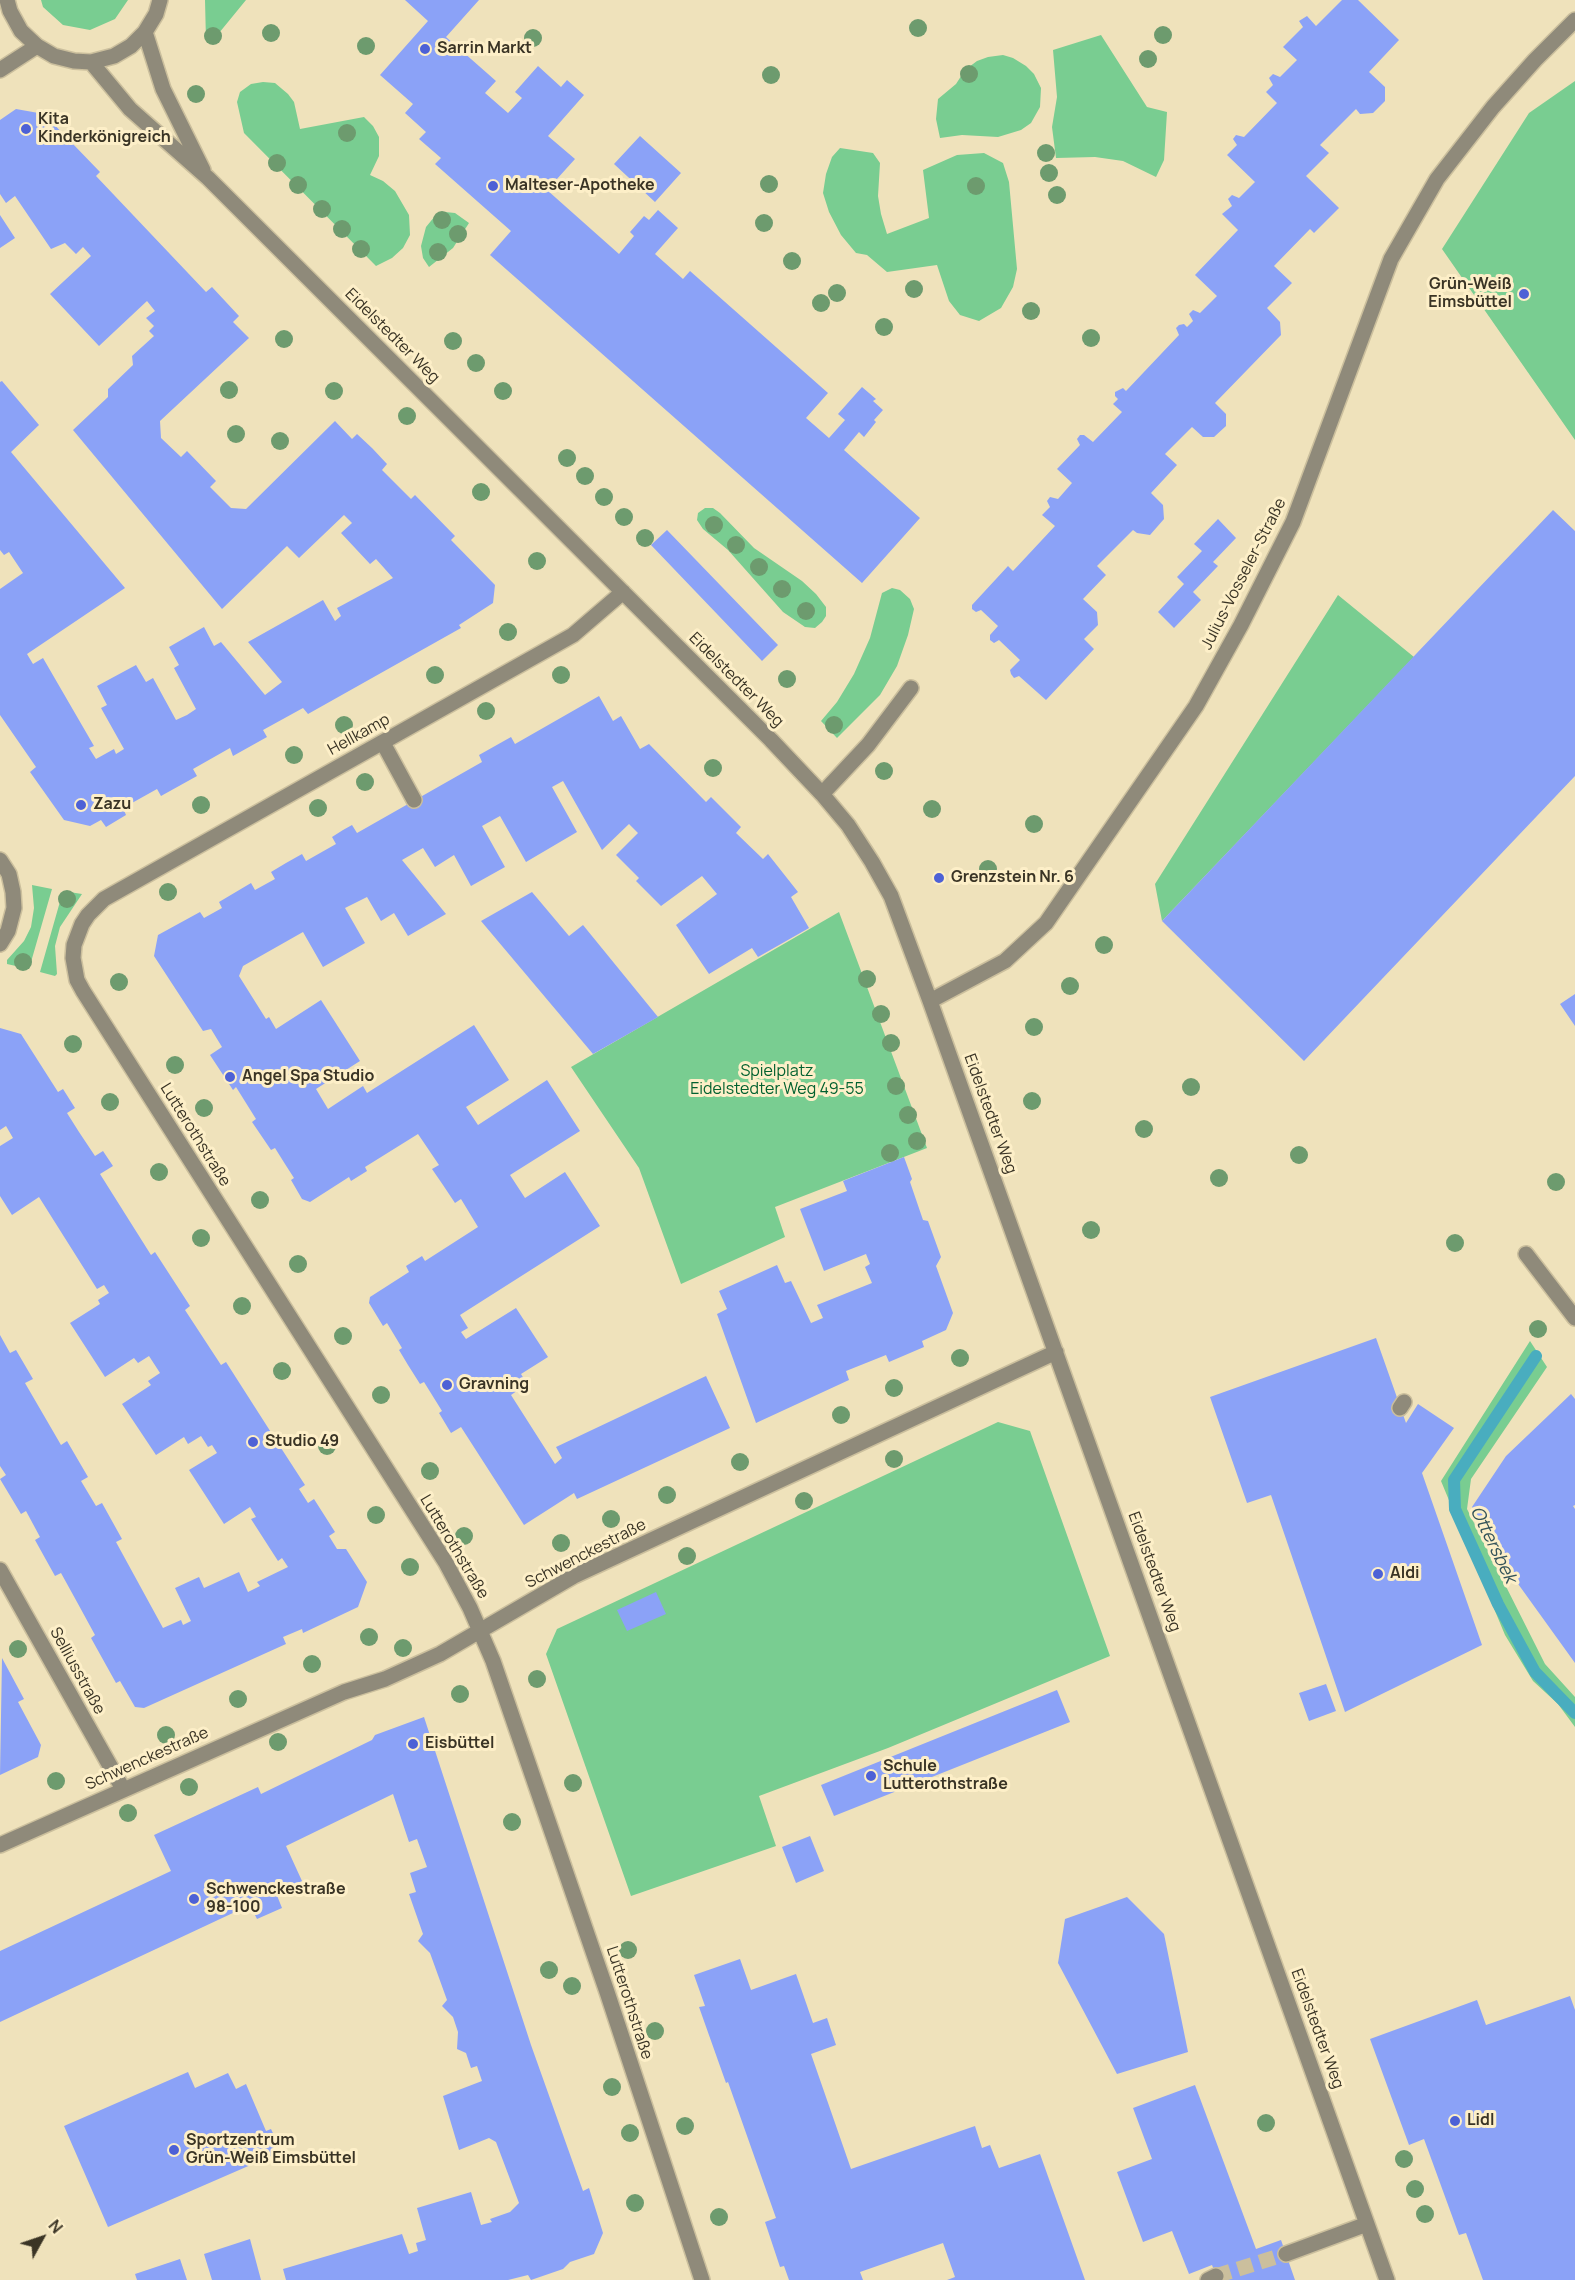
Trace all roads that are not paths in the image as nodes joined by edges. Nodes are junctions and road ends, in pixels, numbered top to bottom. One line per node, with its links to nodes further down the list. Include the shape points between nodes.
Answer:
1 (7, 0): 5 (street, via 21,30)
2 (160, 0): 4 (street)
3 (1575, 20): 17 (street, Julius-Vosseler-Straße, via 1493,107 1437,179 1391,259 1293,522 1196,706 1046,923 1005,961)
4 (145, 32): 6 (street, via 114,56); 8 (street, Eidelstedter Weg, via 163,89)
5 (37, 46): 6 (street, via 54,56); 7 (street)
6 (91, 62): 8 (street, Eidelstedter Weg, via 130,109)
7 (0, 70)
8 (208, 178): 9 (street, Eidelstedter Weg)
9 (623, 592): 11 (street, Hellkamp, via 573,635); 12 (street, Eidelstedter Weg)
10 (911, 688): 12 (street, via 868,745)
11 (382, 743): 13 (street); 15 (street, Hellkamp)
12 (822, 794): 17 (street, Eidelstedter Weg, via 860,843 891,896)
13 (414, 800)
14 (0, 860): 16 (street, via 9,874 14,908)
15 (104, 899): 22 (street, Lutterothstraße, via 82,924 74,945 74,968 83,992 446,1563)
16 (0, 944)
17 (930, 1001): 20 (street, Eidelstedter Weg)
18 (1526, 1254): 19 (street)
19 (1575, 1318)
20 (1056, 1352): 22 (street, Schwenckestraße, via 574,1576); 25 (street, Eidelstedter Weg)
21 (0, 1570): 23 (street, Selliusstraße)
22 (481, 1631): 23 (street, Schwenckestraße, via 385,1679 344,1692); 27 (street, Lutterothstraße, via 607,1992)
23 (123, 1789): 24 (street, Schwenckestraße)
24 (0, 1845)
25 (1367, 2224): 26 (street); 28 (street, Eidelstedter Weg)
26 (1286, 2254)
27 (696, 2278)
28 (1387, 2280)

